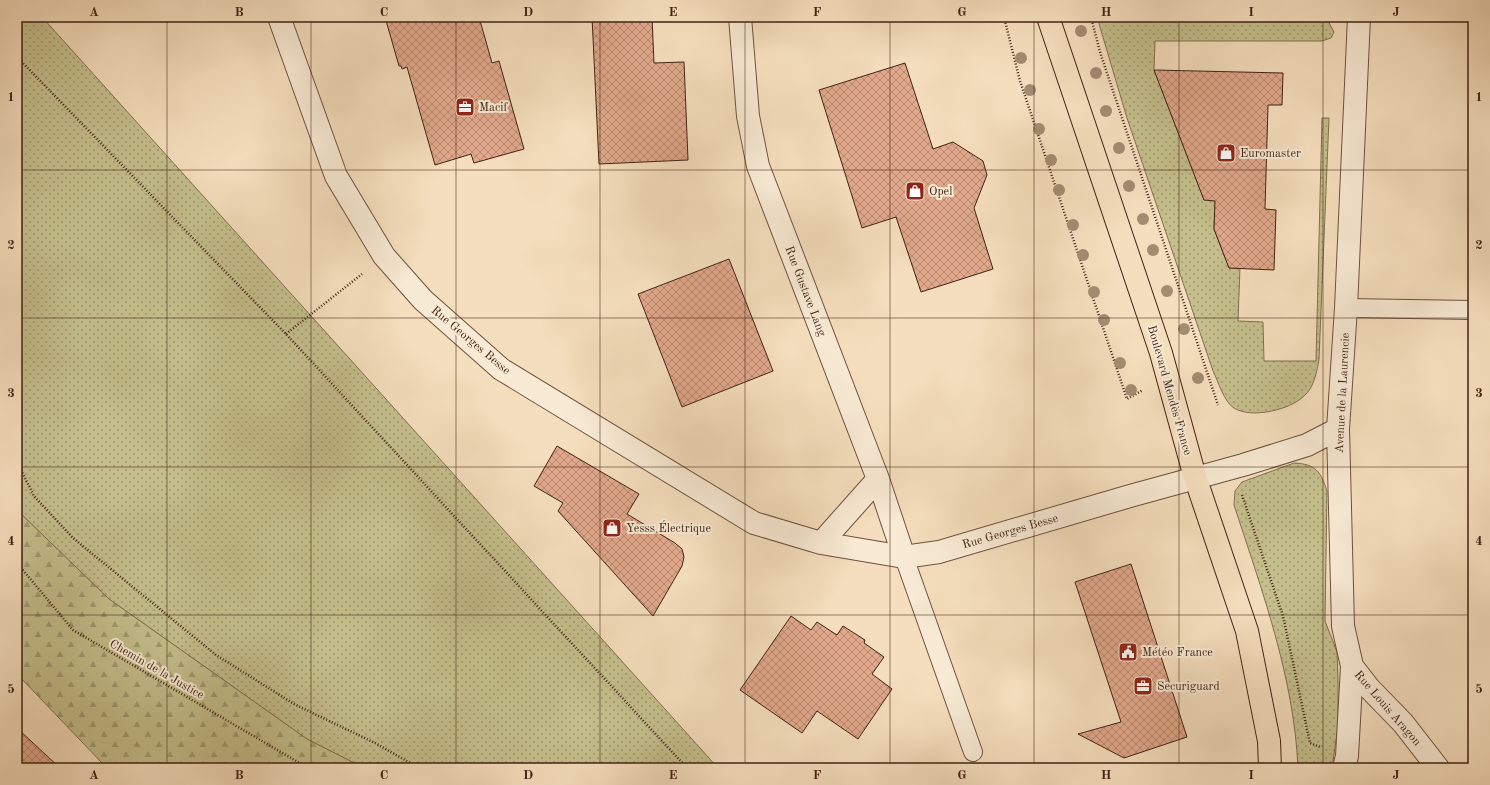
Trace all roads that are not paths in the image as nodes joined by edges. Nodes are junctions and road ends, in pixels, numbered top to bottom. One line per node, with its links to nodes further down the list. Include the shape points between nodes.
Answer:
1 (279, 17): 10 (street, Rue Georges Besse, via 336,176 384,256 424,300 501,369 754,523)
2 (740, 17): 9 (street, Rue Gustave Lang, via 748,116 758,166)
3 (1048, 17): 8 (main road, Boulevard Mendès France, via 1168,378)
4 (1359, 17): 5 (street, Avenue de la Laurencie)
5 (1346, 308): 6 (lane); 7 (street, Avenue de la Laurencie)
6 (1473, 310)
7 (1338, 429): 8 (street, Rue Georges Besse, via 1307,445); 12 (street, Avenue de la Laurencie, via 1343,626)
8 (1195, 478): 11 (street, Rue Georges Besse, via 939,552); 15 (main road, Boulevard Mendès France, via 1247,631 1269,741)
9 (878, 479): 10 (street); 11 (street, Rue Gustave Lang)
10 (821, 543): 11 (street, Rue Georges Besse)
11 (904, 557): 13 (lane)
12 (1352, 666): 14 (street, Avenue de la Laurencie); 16 (street, Rue Louis Aragon, via 1369,688 1403,723)
13 (973, 752)
14 (1345, 762)
15 (1270, 768)
16 (1438, 768)

